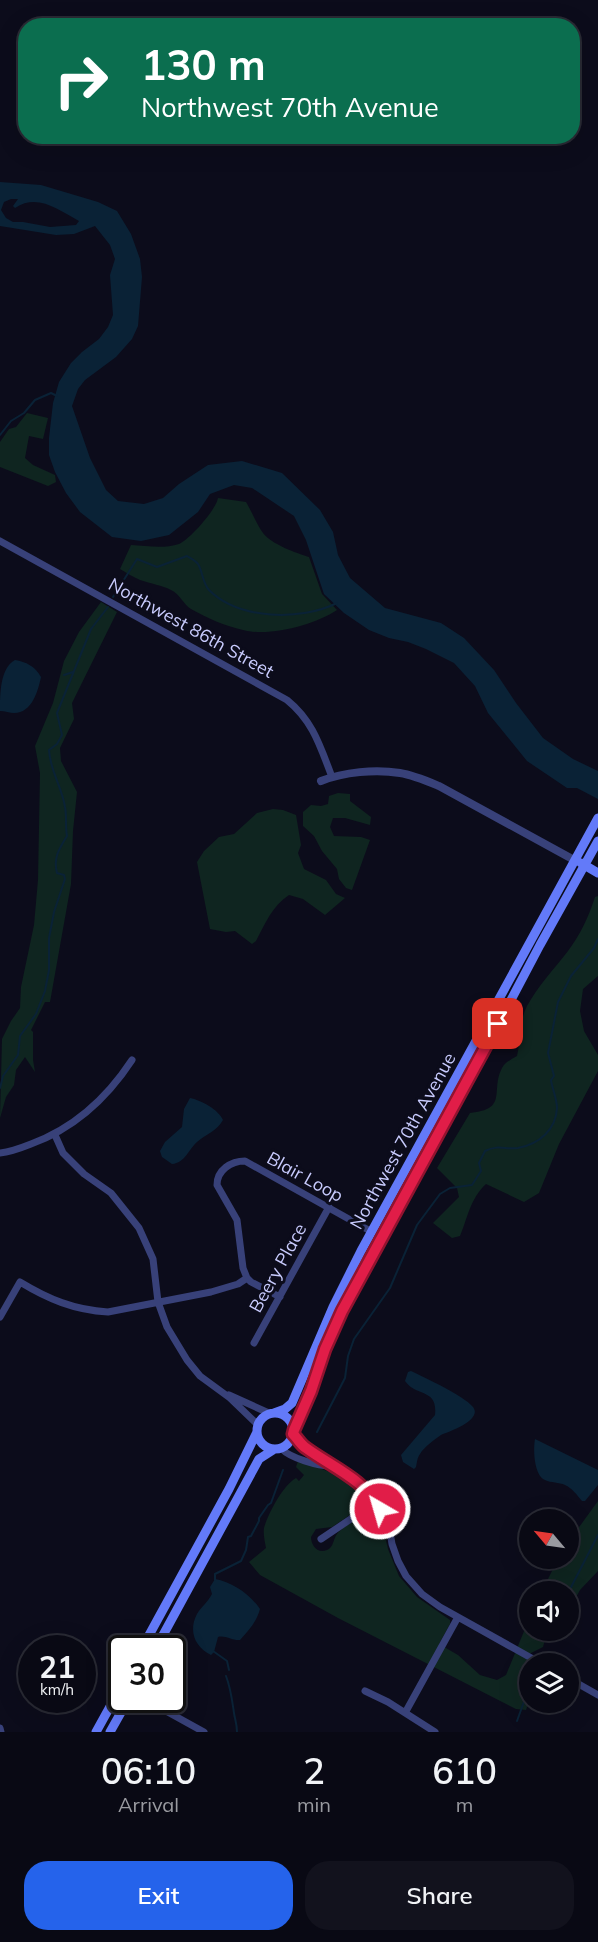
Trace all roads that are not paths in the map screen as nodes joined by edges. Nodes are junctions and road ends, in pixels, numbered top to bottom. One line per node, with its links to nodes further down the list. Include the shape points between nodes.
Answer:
1 (0, 541): 2 (street, Northwest 86th Street, via 286,700 311,725)
2 (332, 777): 3 (street); 6 (street, via 399,772 418,777)
3 (321, 781)
4 (597, 819): 6 (main road, Northwest 70th Avenue)
5 (598, 841): 6 (main road, Northwest 70th Avenue)
6 (580, 863): 7 (main road); 9 (main road, Northwest 70th Avenue, via 530,940); 10 (main road, Northwest 70th Avenue)
7 (598, 873)
8 (132, 1060): 11 (street, via 105,1097)
9 (435, 1117): 10 (street); 14 (main road, Northwest 70th Avenue)
10 (445, 1123): 23 (main road, Northwest 70th Avenue, via 342,1311)
11 (56, 1135): 12 (street); 17 (street, via 63,1153 84,1174 111,1192 139,1228 153,1259)
12 (0, 1153)
13 (329, 1207): 14 (street, Blair Loop); 15 (street, Blair Loop, via 245,1161 237,1161 223,1170 216,1185 235,1213); 16 (street, Beery Place)
14 (372, 1232): 21 (main road, Northwest 70th Avenue, via 333,1307 292,1403)
15 (247, 1278): 16 (street); 17 (street, via 211,1293)
16 (280, 1297): 19 (street, Beery Place)
17 (158, 1302): 18 (street, via 125,1310 94,1311 58,1303 20,1282); 20 (street, via 167,1327 187,1360 200,1376)
18 (0, 1317)
19 (254, 1343)
20 (221, 1391): 21 (street); 22 (street)
21 (272, 1413): 22 (main road, Northwest 70th Avenue, via 265,1416); 23 (main road, via 285,1416)
22 (257, 1429): 24 (main road, via 262,1444); 29 (main road, Northwest 70th Avenue, via 229,1489)
23 (293, 1432): 24 (main road, Northwest 70th Avenue, via 289,1443); 25 (street, via 304,1447)
24 (278, 1449): 25 (street); 30 (main road, Northwest 70th Avenue, via 259,1459)
25 (331, 1466): 26 (street, via 362,1486)
26 (376, 1502): 27 (street); 28 (street, via 389,1526 406,1576 422,1594)
27 (321, 1539)
28 (458, 1617): 31 (street); 38 (street)
29 (149, 1635)
30 (163, 1635)
31 (522, 1653)
32 (579, 1683): 34 (street)
33 (365, 1691): 38 (street)
34 (597, 1692)
35 (108, 1710): 41 (main road)
36 (121, 1713): 42 (main road)
37 (170, 1713): 43 (street)
38 (405, 1713): 44 (street)
39 (0, 1728): 40 (street)
40 (1, 1732)
41 (96, 1732)
42 (110, 1732)
43 (204, 1732)
44 (435, 1732)

